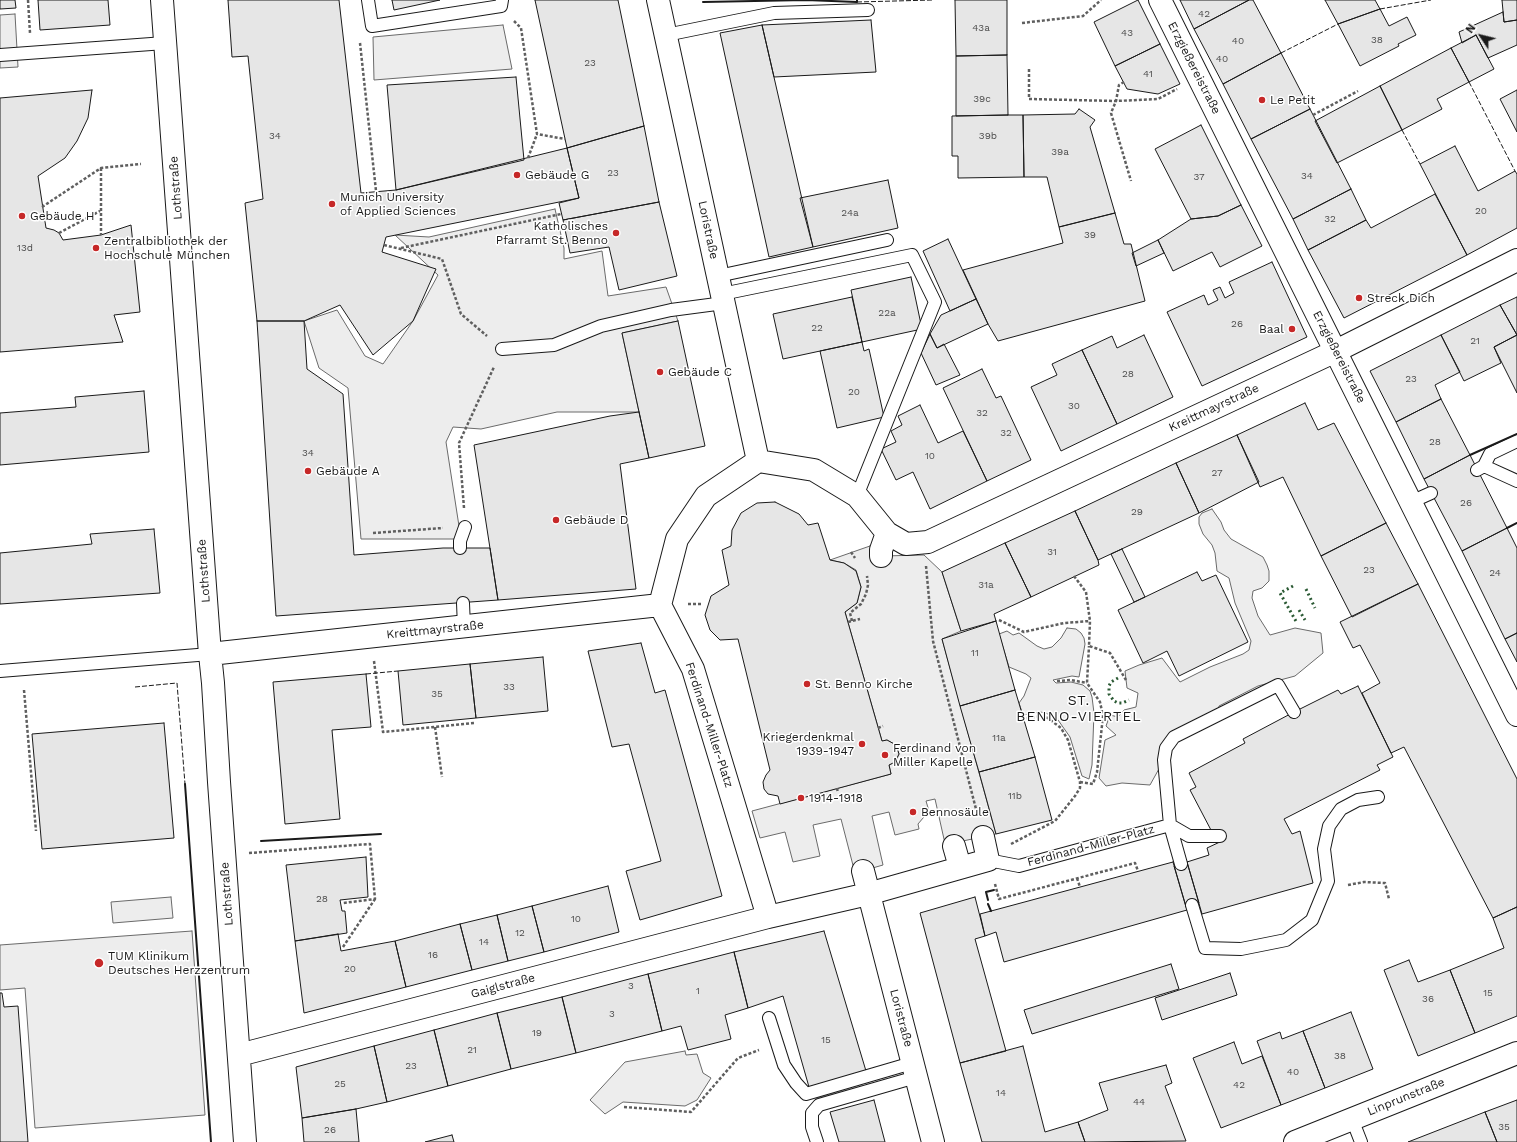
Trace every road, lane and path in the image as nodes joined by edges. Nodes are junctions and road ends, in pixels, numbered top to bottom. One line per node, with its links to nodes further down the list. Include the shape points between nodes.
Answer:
1 (28, 0): 13 (path)
2 (162, 0): 12 (street, Lothstraße)
3 (368, 0): 10 (lane)
4 (658, 0): 11 (street, Loristraße)
5 (1101, 0): 9 (path, via 1084,16)
6 (1160, 0): 16 (street, Erzgießereistraße)
7 (501, 3): 10 (lane); 21 (path, via 521,28)
8 (868, 10): 11 (lane, via 774,13)
9 (1022, 23)
10 (372, 26): 27 (path, via 360,36)
11 (666, 35): 37 (street, Loristraße)
12 (165, 43): 13 (lane); 66 (street, Lothstraße)
13 (32, 53): 14 (lane)
14 (0, 55)
15 (1029, 69): 19 (path, via 1029,99)
16 (1199, 79): 19 (path, via 1158,99); 39 (street, Erzgießereistraße)
17 (1124, 82): 19 (path, via 1119,85)
18 (1358, 91): 20 (path)
19 (1116, 101): 26 (path, via 1111,113)
20 (1312, 115)
21 (537, 134): 22 (path); 23 (path)
22 (565, 139)
23 (528, 158)
24 (141, 164): 25 (path)
25 (100, 168): 28 (path); 29 (path)
26 (1132, 181)
27 (376, 191)
28 (42, 207)
29 (100, 211): 31 (path); 32 (path)
30 (561, 214): 35 (path)
31 (59, 233)
32 (101, 235)
33 (887, 240): 37 (lane)
34 (384, 244): 35 (path)
35 (399, 248): 38 (path, via 442,260 462,314)
36 (1517, 260): 39 (street, Kreittmayrstraße)
37 (721, 291): 38 (lane, via 671,310 601,326 554,344); 41 (street, Loristraße); 44 (lane, via 912,255 935,302)
38 (502, 349): 46 (path, via 459,443)
39 (1336, 351): 45 (street, Erzgießereistraße); 50 (street, Kreittmayrstraße)
40 (1517, 441): 42 (lane, via 1490,454 1480,468)
41 (758, 461): 44 (street, via 814,470); 57 (street, via 706,496 677,539)
42 (1517, 481)
43 (1431, 493): 45 (lane)
44 (858, 496): 48 (street)
45 (1411, 502): 73 (street, Erzgießereistraße)
46 (465, 527): 47 (path); 49 (lane)
47 (373, 533)
48 (887, 533): 50 (street, Kreittmayrstraße, via 906,544); 52 (street, via 881,550)
49 (460, 548)
50 (926, 549): 87 (path, via 933,641)
51 (851, 552): 53 (path)
52 (882, 556)
53 (859, 563)
54 (864, 569): 60 (path, via 868,585 866,594 861,604 850,614)
55 (1074, 576): 61 (path, via 1086,592)
56 (462, 603): 63 (lane)
57 (660, 605): 63 (street, Kreittmayrstraße); 105 (street, Ferdinand-Miller-Platz, via 693,668 749,826)
58 (860, 619): 60 (path)
59 (999, 620): 61 (path, via 1024,632 1064,623)
60 (852, 621): 62 (path)
61 (1090, 621): 65 (path)
62 (848, 622)
63 (464, 627): 64 (street, Kreittmayrstraße)
64 (372, 636): 66 (street, Kreittmayrstraße); 77 (path, via 383,732)
65 (1089, 646): 69 (path, via 1110,653); 71 (path)
66 (210, 654): 67 (lane); 90 (street, Lothstraße)
67 (22, 669): 68 (lane); 85 (path)
68 (0, 670)
69 (1126, 680)
70 (1057, 681): 71 (path)
71 (1087, 683): 80 (path, via 1100,702 1102,716 1097,772 1093,784)
72 (1294, 712): 84 (lane, Ferdinand-Miller-Platz, via 1278,685 1174,737 1166,748 1164,760)
73 (1517, 715)
74 (1024, 719): 80 (path, via 1041,716 1061,728 1068,740)
75 (474, 723): 77 (path)
76 (882, 726): 78 (path)
77 (435, 727): 79 (path)
78 (878, 728)
79 (442, 777)
80 (1080, 782): 89 (path, via 1080,788 1075,796 1055,821)
81 (837, 788): 82 (path)
82 (838, 793)
83 (1378, 797): 104 (lane, via 1358,800 1341,808 1329,826 1324,850 1328,881 1312,920 1286,940 1241,949 1205,948)
84 (1170, 825): 86 (lane, Ferdinand-Miller-Platz, via 1189,836); 91 (lane, Ferdinand-Miller-Platz, via 1019,866); 92 (lane, Ferdinand-Miller-Platz)
85 (36, 831)
86 (1220, 836)
87 (984, 837): 91 (street)
88 (954, 846): 93 (street)
89 (1007, 846)
90 (224, 856): 101 (path, via 370,844); 110 (street, Lothstraße)
91 (988, 860): 93 (street, Ferdinand-Miller-Platz)
92 (1181, 864)
93 (960, 867): 100 (street, Ferdinand-Miller-Platz)
94 (863, 871): 100 (street)
95 (1138, 871): 96 (path, via 1135,863)
96 (1077, 878): 97 (path, via 999,899); 99 (path)
97 (995, 884)
98 (1345, 886): 102 (path, via 1364,882 1385,883)
99 (1080, 887)
100 (868, 894): 105 (street, Ferdinand-Miller-Platz); 111 (street, Loristraße)
101 (375, 899): 103 (path); 106 (path)
102 (1389, 899)
103 (343, 902)
104 (1192, 905)
105 (768, 917): 110 (street, Gaiglstraße)
106 (343, 947)
107 (769, 1018): 108 (lane)
108 (777, 1043): 111 (lane, via 784,1065 806,1094); 112 (path, via 738,1058 691,1112)
109 (1517, 1053): 113 (street, Linprunstraße)
110 (239, 1055): 114 (street, Lothstraße)
111 (914, 1070): 115 (lane, via 819,1105 812,1112 812,1128); 116 (street, Loristraße)
112 (624, 1106)
113 (1352, 1119): 117 (street, Linprunstraße); 118 (lane)
114 (245, 1142)
115 (817, 1142)
116 (933, 1142)
117 (1295, 1142)
118 (1361, 1142)

